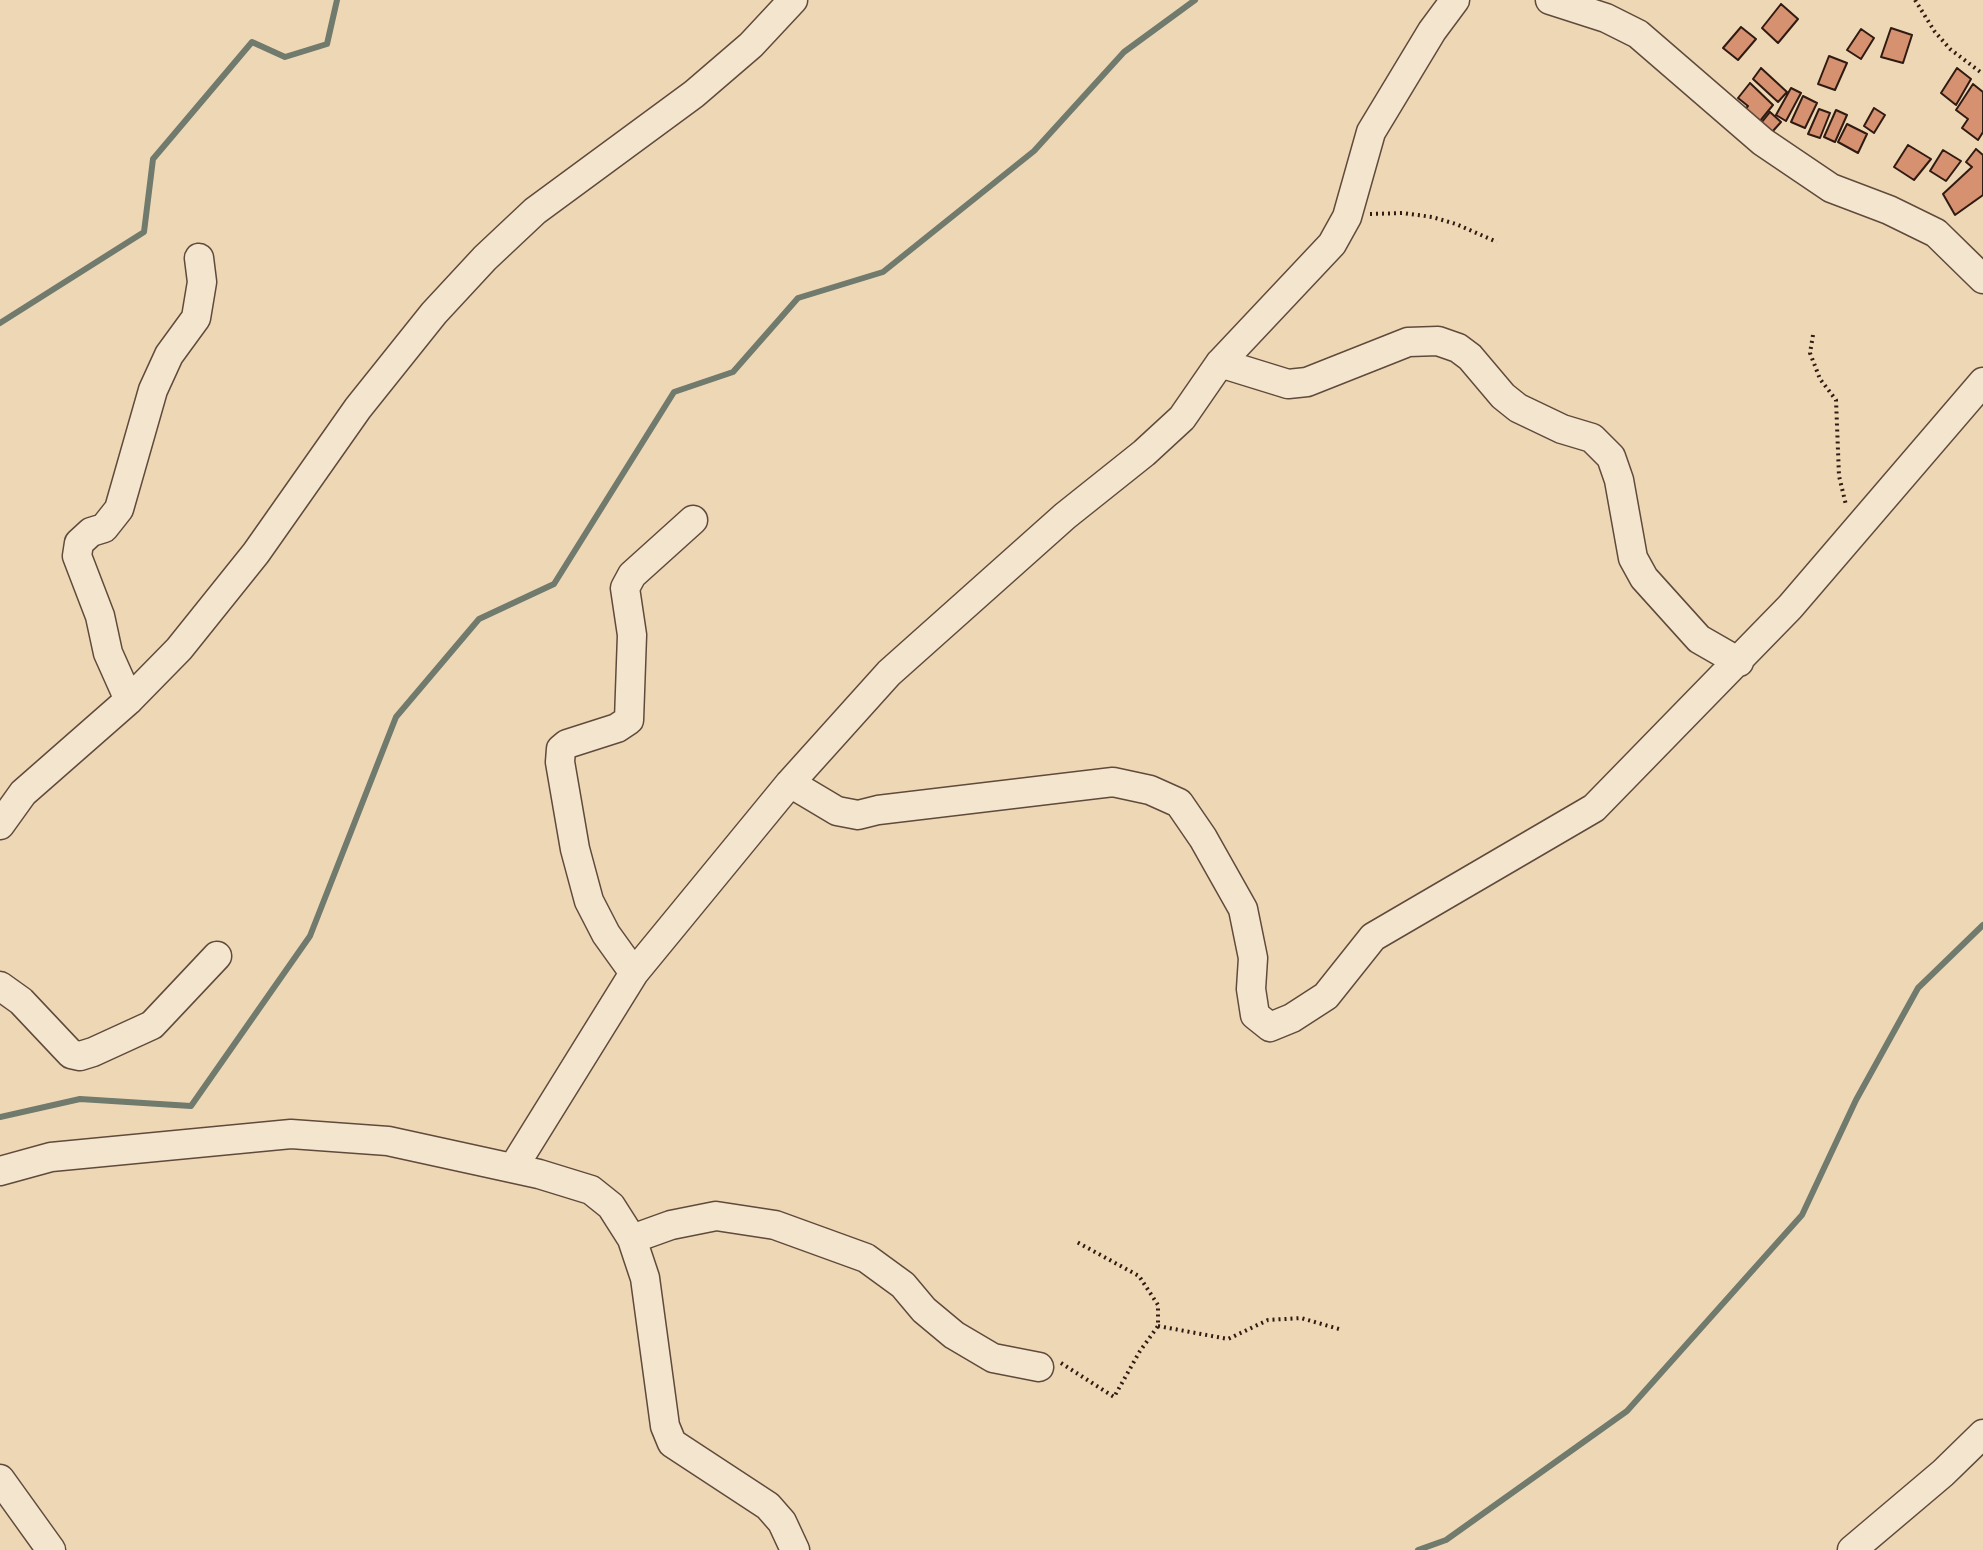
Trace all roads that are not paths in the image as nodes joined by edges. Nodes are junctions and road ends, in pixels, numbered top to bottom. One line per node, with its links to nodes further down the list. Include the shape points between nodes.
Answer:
1 (793, 0): 10 (street, via 694,94 535,211 485,258 358,408 217,605)
2 (1455, 0): 6 (street, via 1371,132 1347,216 1332,244)
3 (1550, 0): 5 (street, via 1638,34 1763,142 1831,188 1936,233)
4 (199, 258): 10 (street, via 202,282 196,318 169,355 153,390 119,509 104,528 79,543 77,556)
5 (1983, 279)
6 (1220, 363): 9 (street, via 1288,384 1307,382 1408,342 1438,341 1458,348 1518,408 1592,438 1611,457 1633,558 1644,578 1699,639); 11 (street, via 1182,418 889,673)
7 (1983, 382): 9 (street)
8 (693, 520): 14 (street, via 632,575 625,588 632,635 629,720 561,749 575,849 589,901)
9 (1739, 662): 11 (street, via 1594,808 1373,937 1326,996 1270,1027 1255,1015 1253,958 1243,909 1179,803 1113,782 858,815 837,811)
10 (129, 700): 12 (street, via 23,793)
11 (790, 783): 14 (street)
12 (0, 825)
13 (217, 956): 15 (street, via 152,1025 80,1056 71,1054)
14 (634, 973): 16 (street)
15 (0, 986)
16 (513, 1168): 17 (street, via 388,1141 291,1134 51,1157); 18 (street, via 591,1190 611,1206)
17 (0, 1171)
18 (632, 1239): 19 (street, via 716,1216 775,1225 866,1258 903,1285 954,1335 993,1358); 24 (street, via 645,1278 665,1426 672,1443 768,1506)
19 (1039, 1367)
20 (1983, 1434): 22 (street)
21 (0, 1479): 23 (street)
22 (1863, 1546)
23 (51, 1550)
24 (795, 1550)

